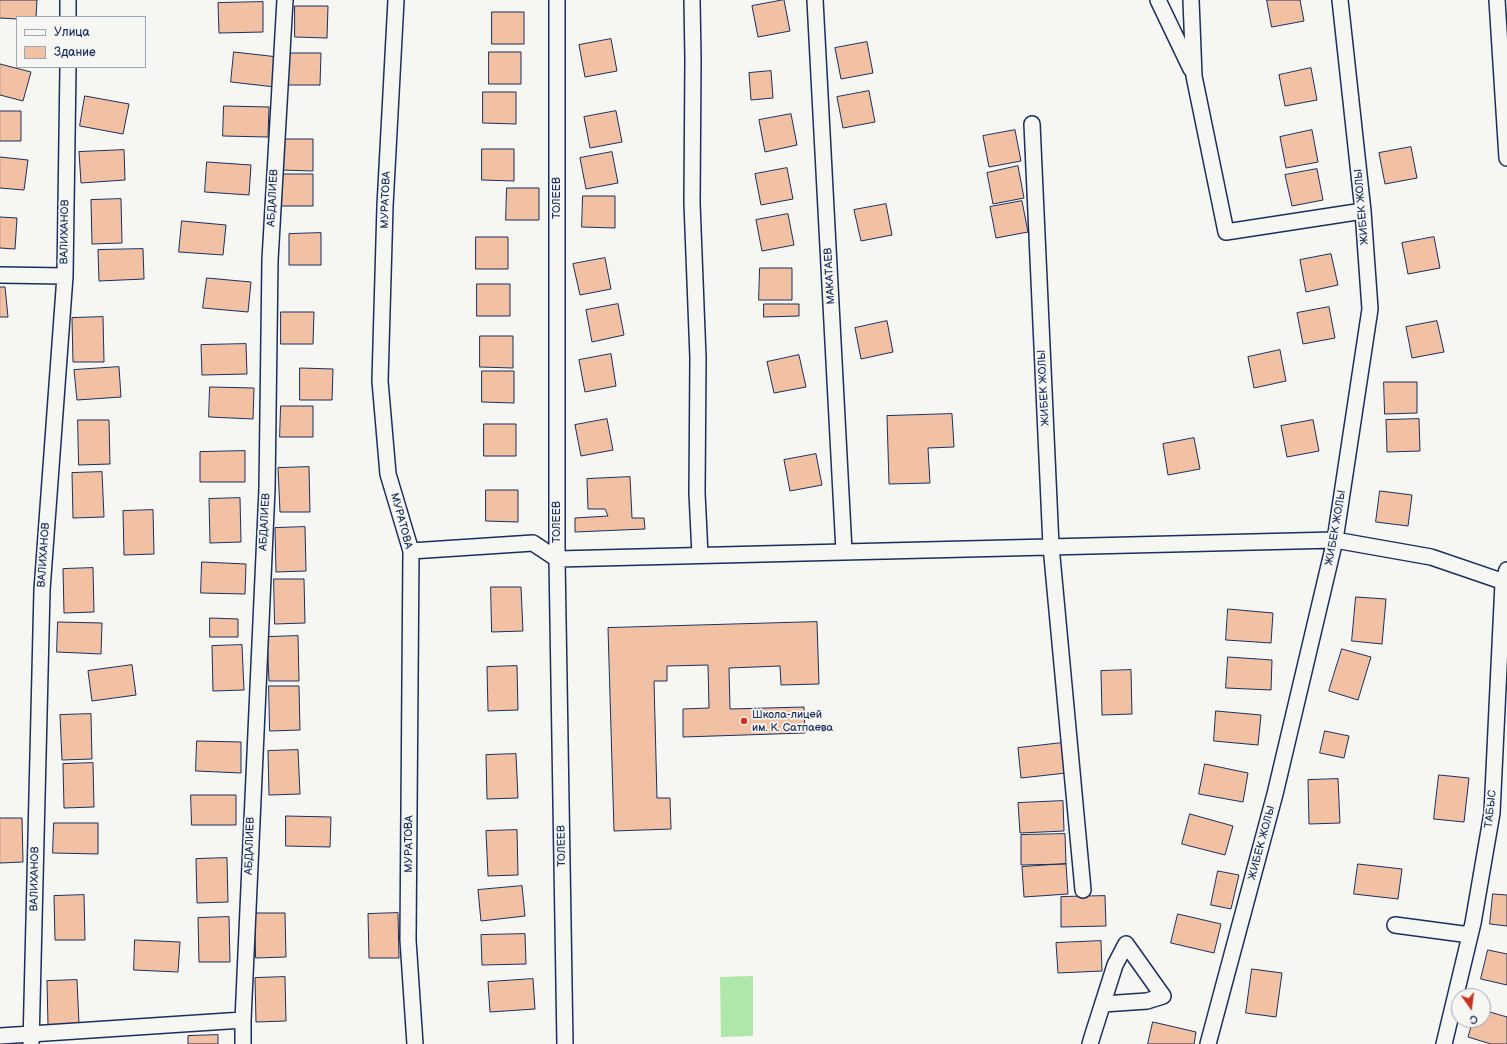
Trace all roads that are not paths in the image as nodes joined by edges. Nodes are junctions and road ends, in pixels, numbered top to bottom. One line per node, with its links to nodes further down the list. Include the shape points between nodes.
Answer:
1 (68, 0): 11 (street)
2 (285, 0): 30 (street, АБДАЛИЕВ, via 270,260 267,489)
3 (396, 0): 22 (street, МУРАТОВА, via 385,206 380,381 388,474)
4 (557, 0): 24 (street, ТОЛЕЕВ)
5 (692, 0): 23 (street, via 692,203 698,358)
6 (815, 0): 21 (street, МАКАТАЕВ)
7 (1158, 0): 13 (street)
8 (1191, 0): 13 (street)
9 (1340, 0): 16 (street, ЖИБЕК ЖОЛЫ)
10 (1497, 0): 15 (street)
11 (68, 16)
12 (68, 68): 18 (street, ВАЛИХАНОВ)
13 (1194, 76): 16 (street, via 1226,232)
14 (1032, 124): 20 (street, ЖИБЕК ЖОЛЫ)
15 (1507, 158)
16 (1363, 211): 19 (street, ЖИБЕК ЖОЛЫ, via 1370,309)
17 (0, 275): 18 (street)
18 (65, 276): 32 (street, ВАЛИХАНОВ, via 42,590)
19 (1335, 540): 20 (street); 25 (street, via 1431,557); 37 (street, ЖИБЕК ЖОЛЫ, via 1275,794)
20 (1051, 546): 21 (street); 26 (street, ЖИБЕК ЖОЛЫ)
21 (844, 551): 23 (street)
22 (410, 552): 24 (street, via 533,543); 34 (street, МУРАТОВА, via 408,940)
23 (700, 555): 24 (street)
24 (557, 559): 35 (street, ТОЛЕЕВ)
25 (1506, 578): 28 (street, ТАБЫС, via 1492,813)
26 (1083, 890)
27 (1395, 925): 28 (street)
28 (1470, 935): 38 (street, ТАБЫС)
29 (1103, 1004): 29 (street, via 1115,965 1126,944 1163,996 1147,1001); 36 (street)
30 (243, 1020): 32 (street); 33 (street, АБДАЛИЕВ)
31 (0, 1036): 32 (street)
32 (31, 1039)
33 (243, 1044)
34 (415, 1044)
35 (565, 1044)
36 (1090, 1044)
37 (1208, 1044)
38 (1444, 1044)

